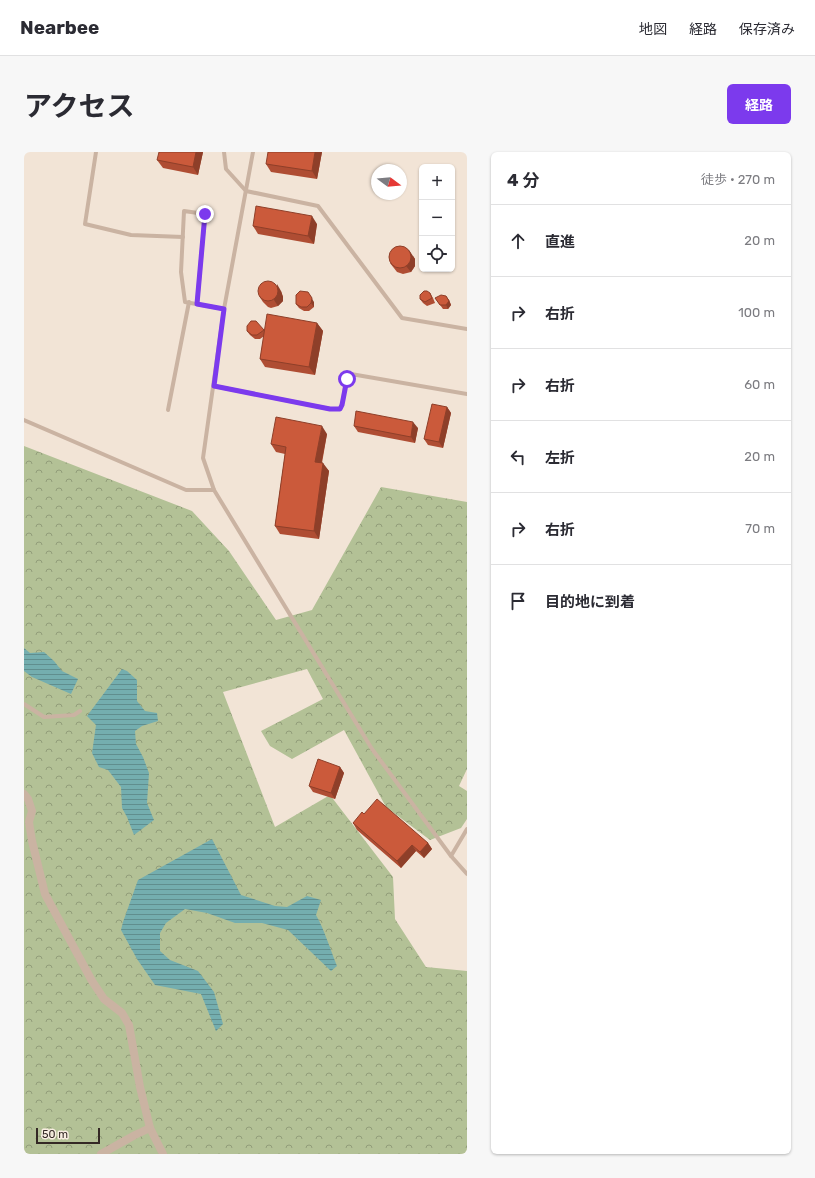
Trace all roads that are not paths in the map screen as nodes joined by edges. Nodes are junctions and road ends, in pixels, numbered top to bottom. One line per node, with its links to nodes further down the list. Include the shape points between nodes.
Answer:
1 (96, 152): 5 (lane, via 86,224 131,235)
2 (224, 152): 4 (lane, via 226,169)
3 (253, 152): 4 (lane)
4 (246, 191): 8 (lane); 9 (lane, via 318,206 402,318)
5 (183, 237): 6 (lane, via 181,272 185,302); 7 (lane, via 184,211 205,214)
6 (189, 302): 7 (lane); 12 (lane)
7 (197, 304): 8 (lane)
8 (224, 309): 10 (lane)
9 (467, 329)
10 (214, 386): 11 (lane, via 330,409 340,409 347,379 351,374); 14 (lane, via 203,458)
11 (467, 394)
12 (168, 410)
13 (24, 420): 14 (lane, via 186,490)
14 (214, 490): 20 (lane, via 372,749)
15 (24, 704): 16 (lane, via 44,717 74,715)
16 (80, 711)
17 (24, 794): 22 (street, via 32,811 29,822 45,894 92,981 104,999 122,1013 129,1025)
18 (467, 829): 19 (lane)
19 (465, 838): 20 (lane)
20 (452, 856): 21 (lane)
21 (467, 874)
22 (150, 1128): 23 (street); 24 (street)
23 (101, 1154)
24 (163, 1154)

